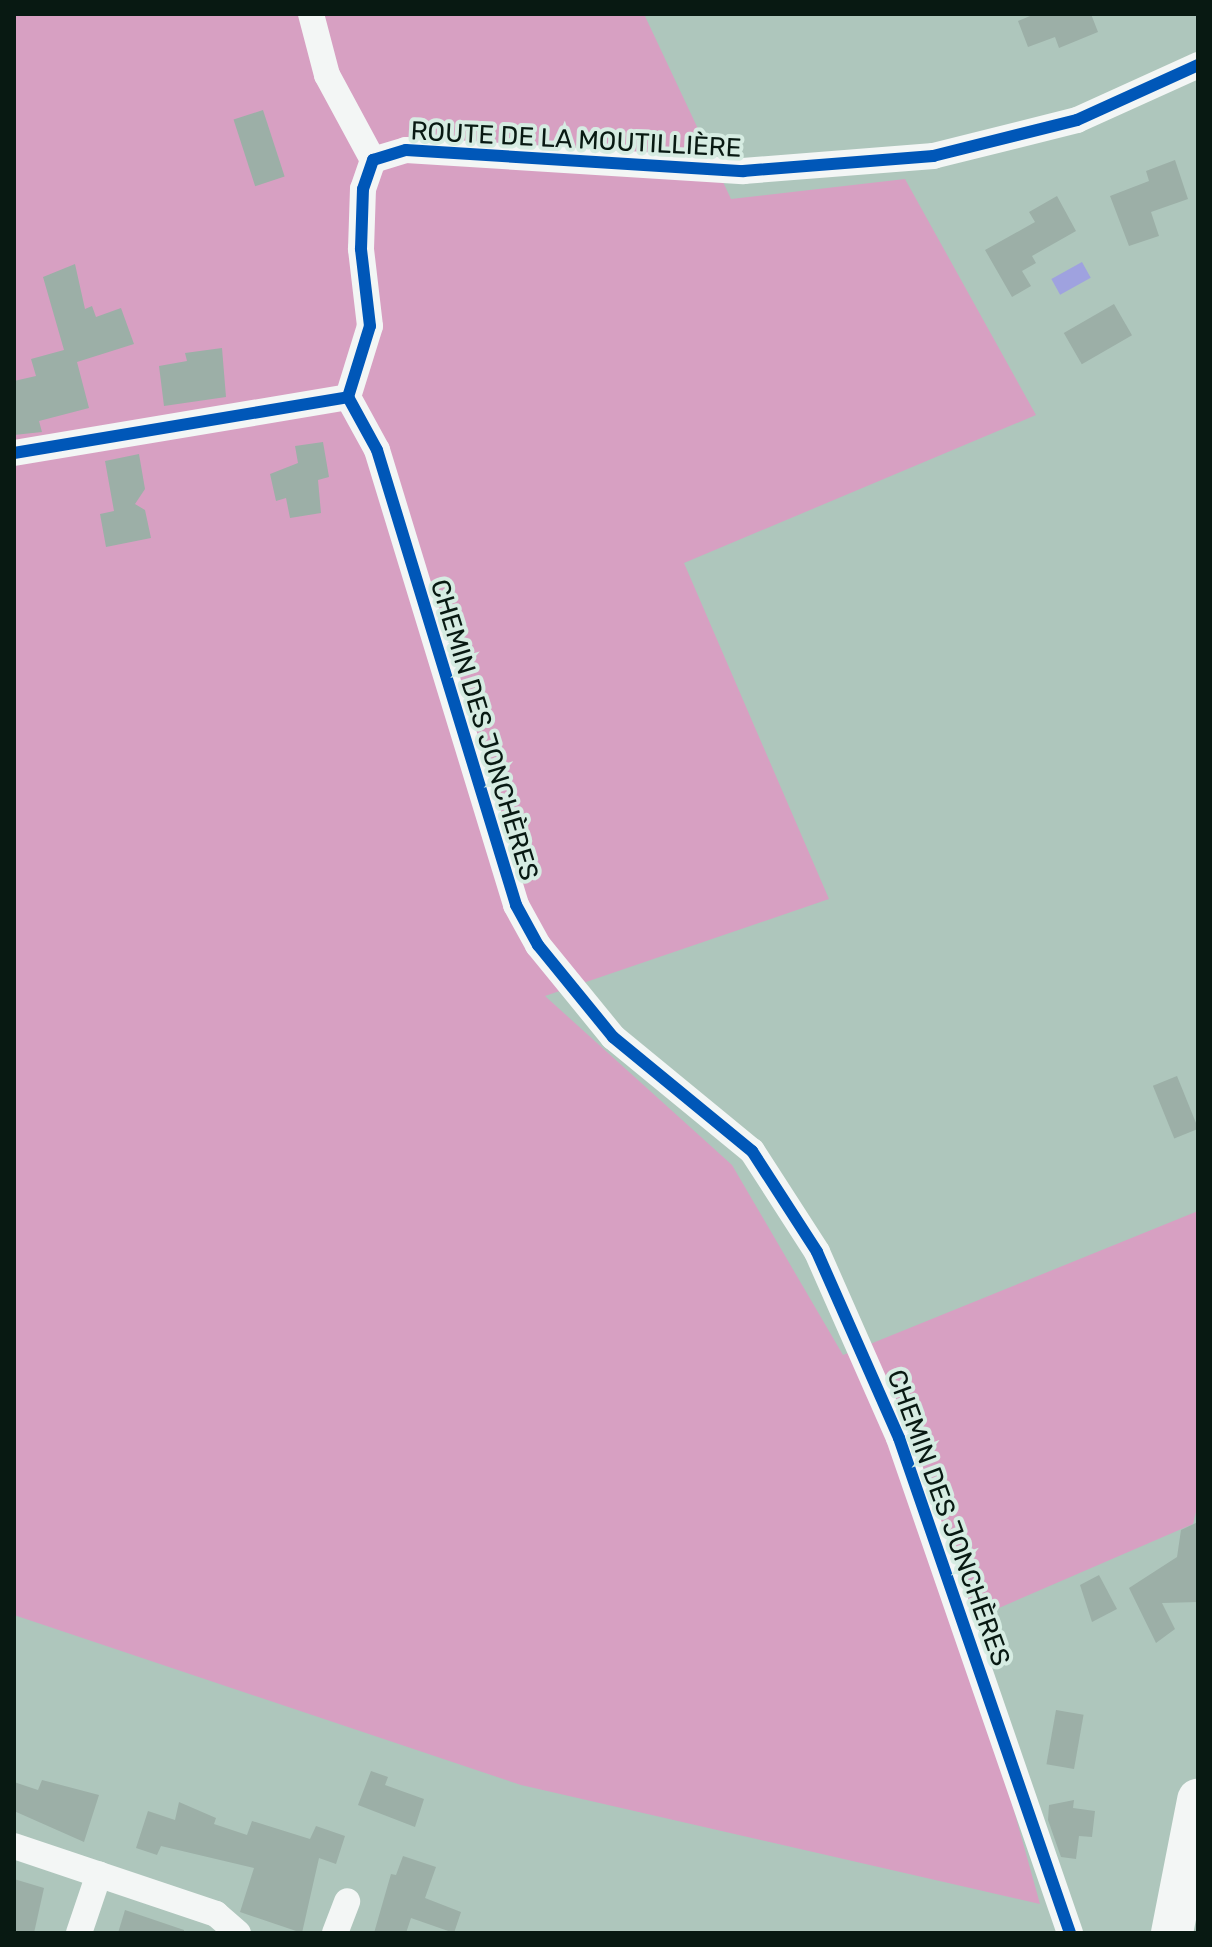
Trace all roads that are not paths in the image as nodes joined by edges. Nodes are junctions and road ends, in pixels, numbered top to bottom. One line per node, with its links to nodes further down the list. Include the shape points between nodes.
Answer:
1 (311, 14): 3 (street, via 327,75)
2 (1198, 65): 3 (street, ROUTE DE LA MOUTILLIÈRE, via 1077,120 933,156 743,171 406,150)
3 (373, 160): 4 (street, via 363,189 361,249 370,326)
4 (348, 397): 5 (street); 13 (street, CHEMIN DES JONCHÈRES, via 377,450 516,905 538,945 613,1037 752,1151 817,1252 899,1438)
5 (14, 453)
6 (1198, 1800): 14 (main road)
7 (14, 1846): 8 (street)
8 (99, 1874): 10 (street); 11 (street, via 216,1914)
9 (347, 1901): 12 (street)
10 (79, 1933)
11 (238, 1933)
12 (335, 1933)
13 (1070, 1933)
14 (1172, 1933)

